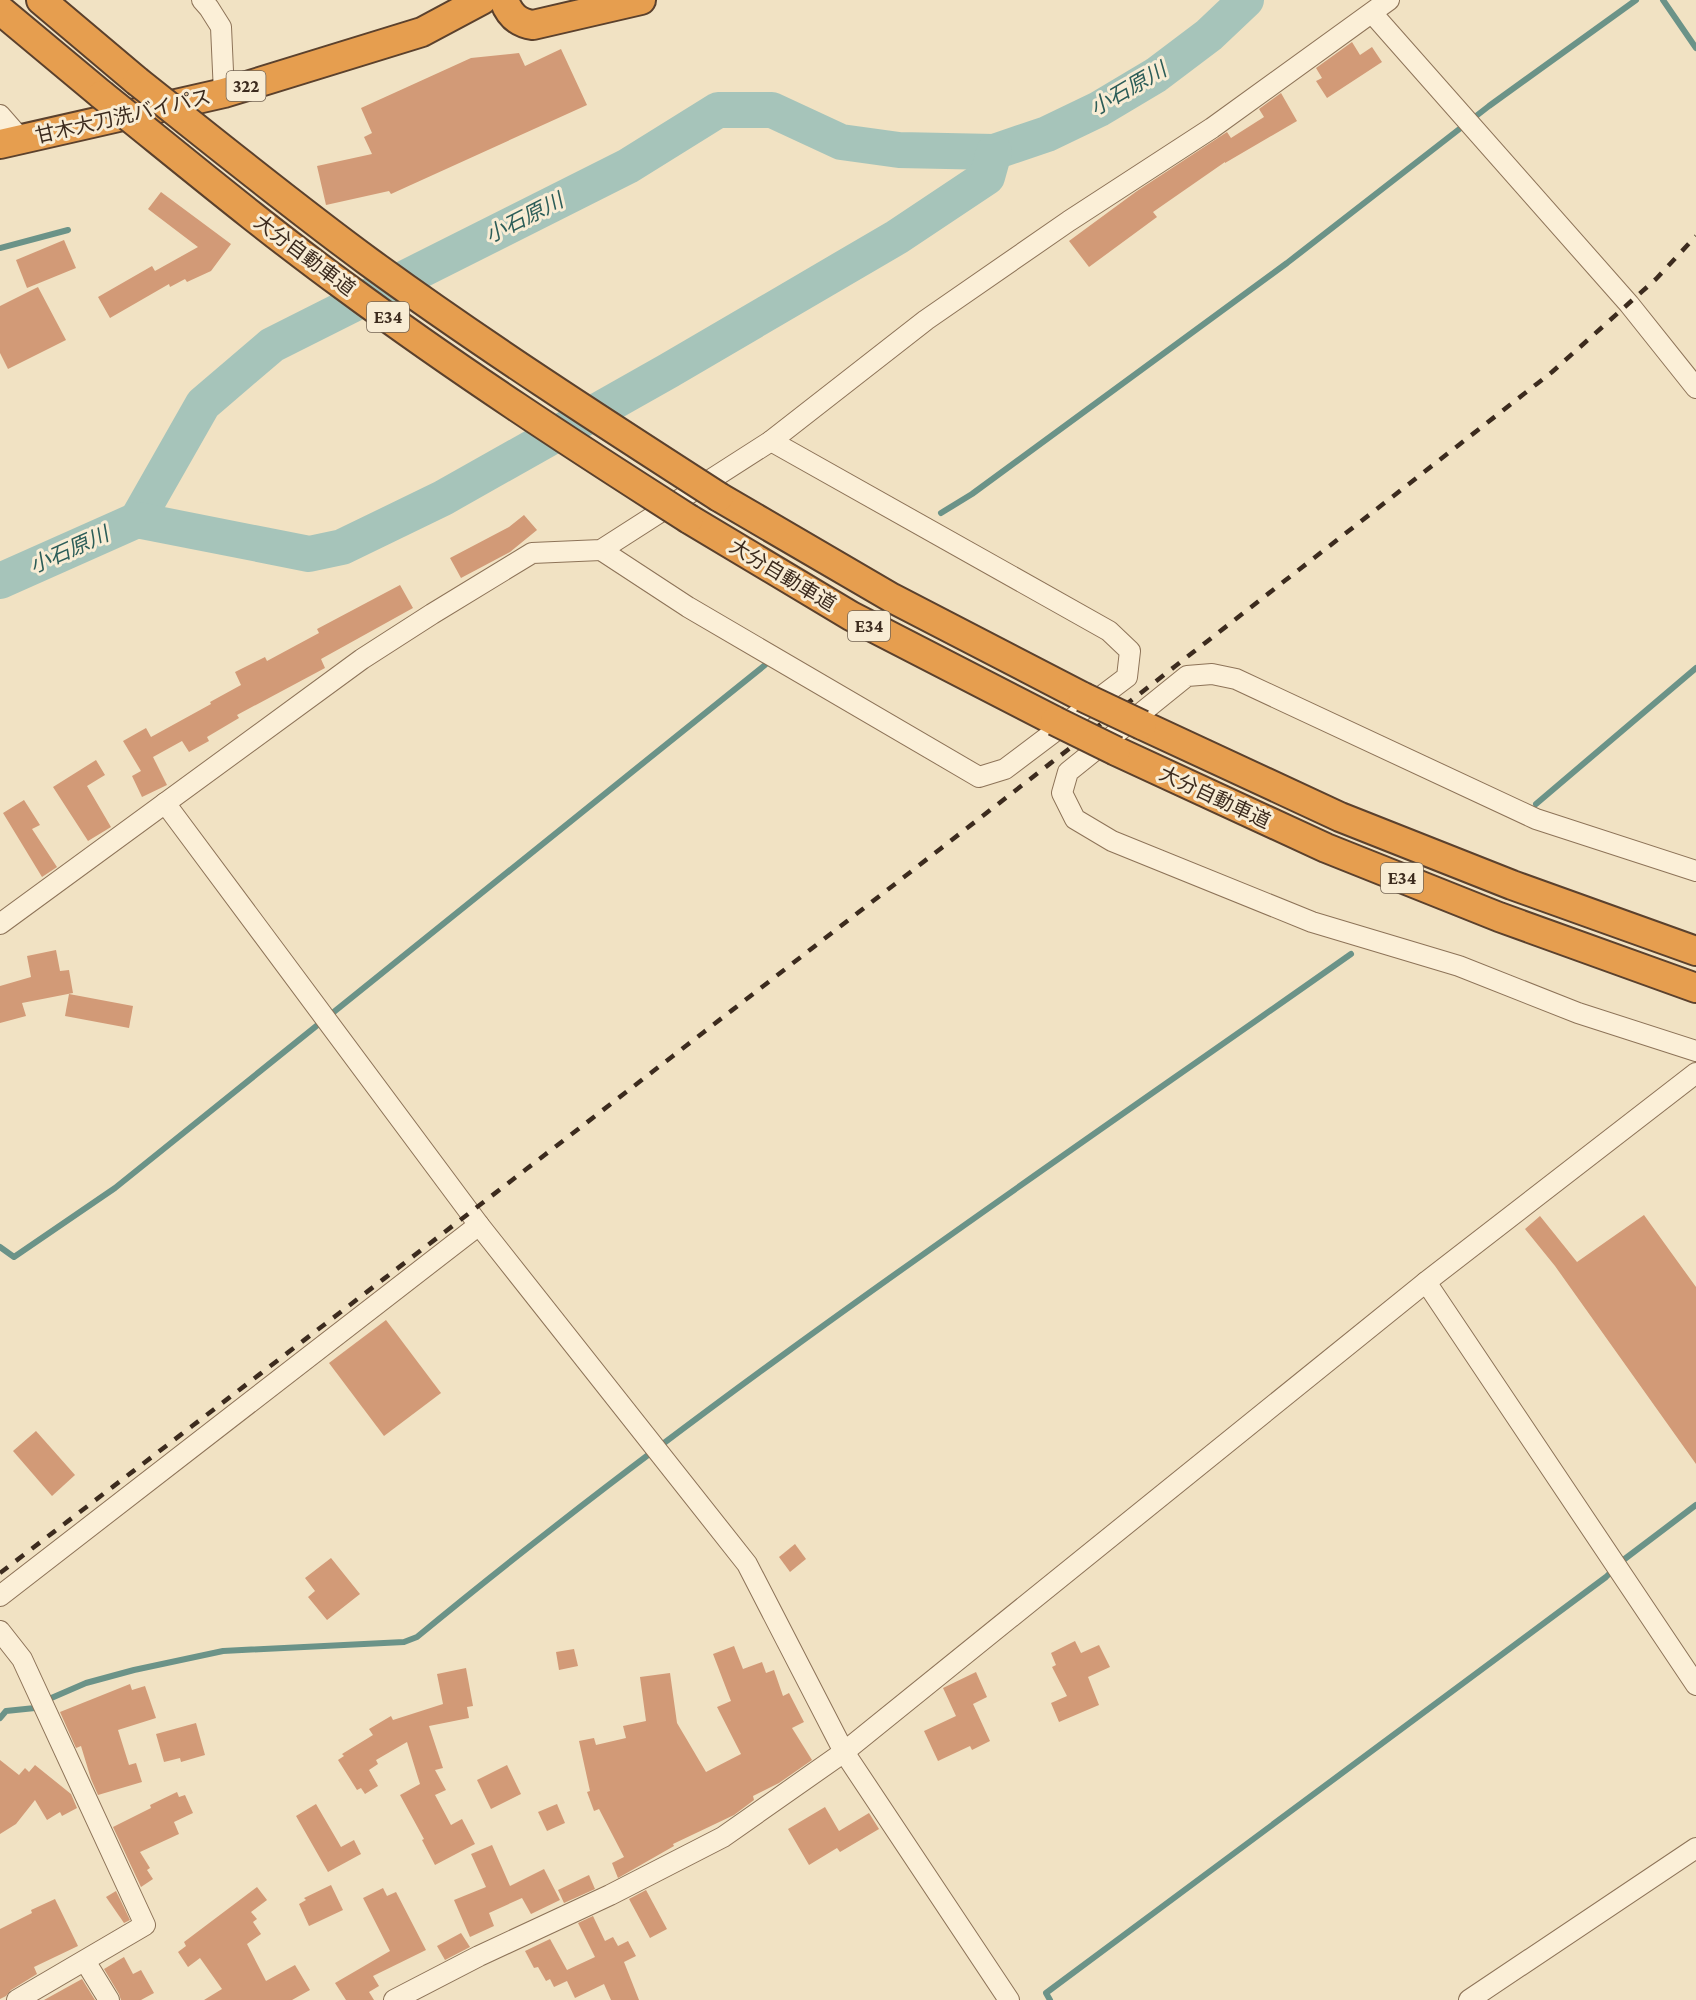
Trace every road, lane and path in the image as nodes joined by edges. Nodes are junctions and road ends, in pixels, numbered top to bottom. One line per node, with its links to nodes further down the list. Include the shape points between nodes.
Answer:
1 (41, 0): 18 (highway, 大分自動車道 / E34, bridge, via 227,153 369,262 554,391 719,497 892,598 1083,698 1340,818)
2 (202, 0): 9 (street, via 221,27)
3 (482, 0): 9 (highway, 甘木大刀洗バイパス / 322, via 422,32)
4 (504, 0): 5 (highway, via 515,19 532,25)
5 (641, 0)
6 (1389, 0): 8 (street)
7 (0, 10): 19 (highway, 大分自動車道 / E34, bridge, via 204,178 346,288 534,420 851,616 1054,721 1326,848 1499,917)
8 (1372, 13): 12 (street, via 1629,304); 13 (street, via 1212,128 926,320)
9 (224, 93): 11 (highway, 甘木大刀洗バイパス / 322)
10 (0, 115): 11 (street)
11 (10, 141)
12 (1696, 388)
13 (771, 441): 14 (street); 14 (street, via 1109,631 1130,651 1127,677 1005,769 979,777 688,607)
14 (601, 550): 15 (street, via 532,553 362,659)
15 (165, 803): 17 (street); 22 (street)
16 (1696, 871): 20 (street, via 1536,819 1236,679 1212,674 1187,676 1068,772 1062,794 1075,819 1112,841 1312,922 1459,966 1578,1012)
17 (0, 924)
18 (1696, 951)
19 (1696, 988)
20 (1696, 1051)
21 (1696, 1073): 23 (street)
22 (479, 1225): 24 (street); 27 (street, via 747,1564)
23 (1426, 1282): 26 (street); 27 (street)
24 (0, 1596)
25 (0, 1630): 29 (street, via 22,1659 145,1925)
26 (1696, 1685)
27 (843, 1752): 32 (street, via 723,1837); 33 (street)
28 (1696, 1848): 34 (street)
29 (86, 1961): 30 (street); 31 (street)
30 (17, 2000)
31 (109, 2000)
32 (394, 2000)
33 (1010, 2000)
34 (1469, 2000)

